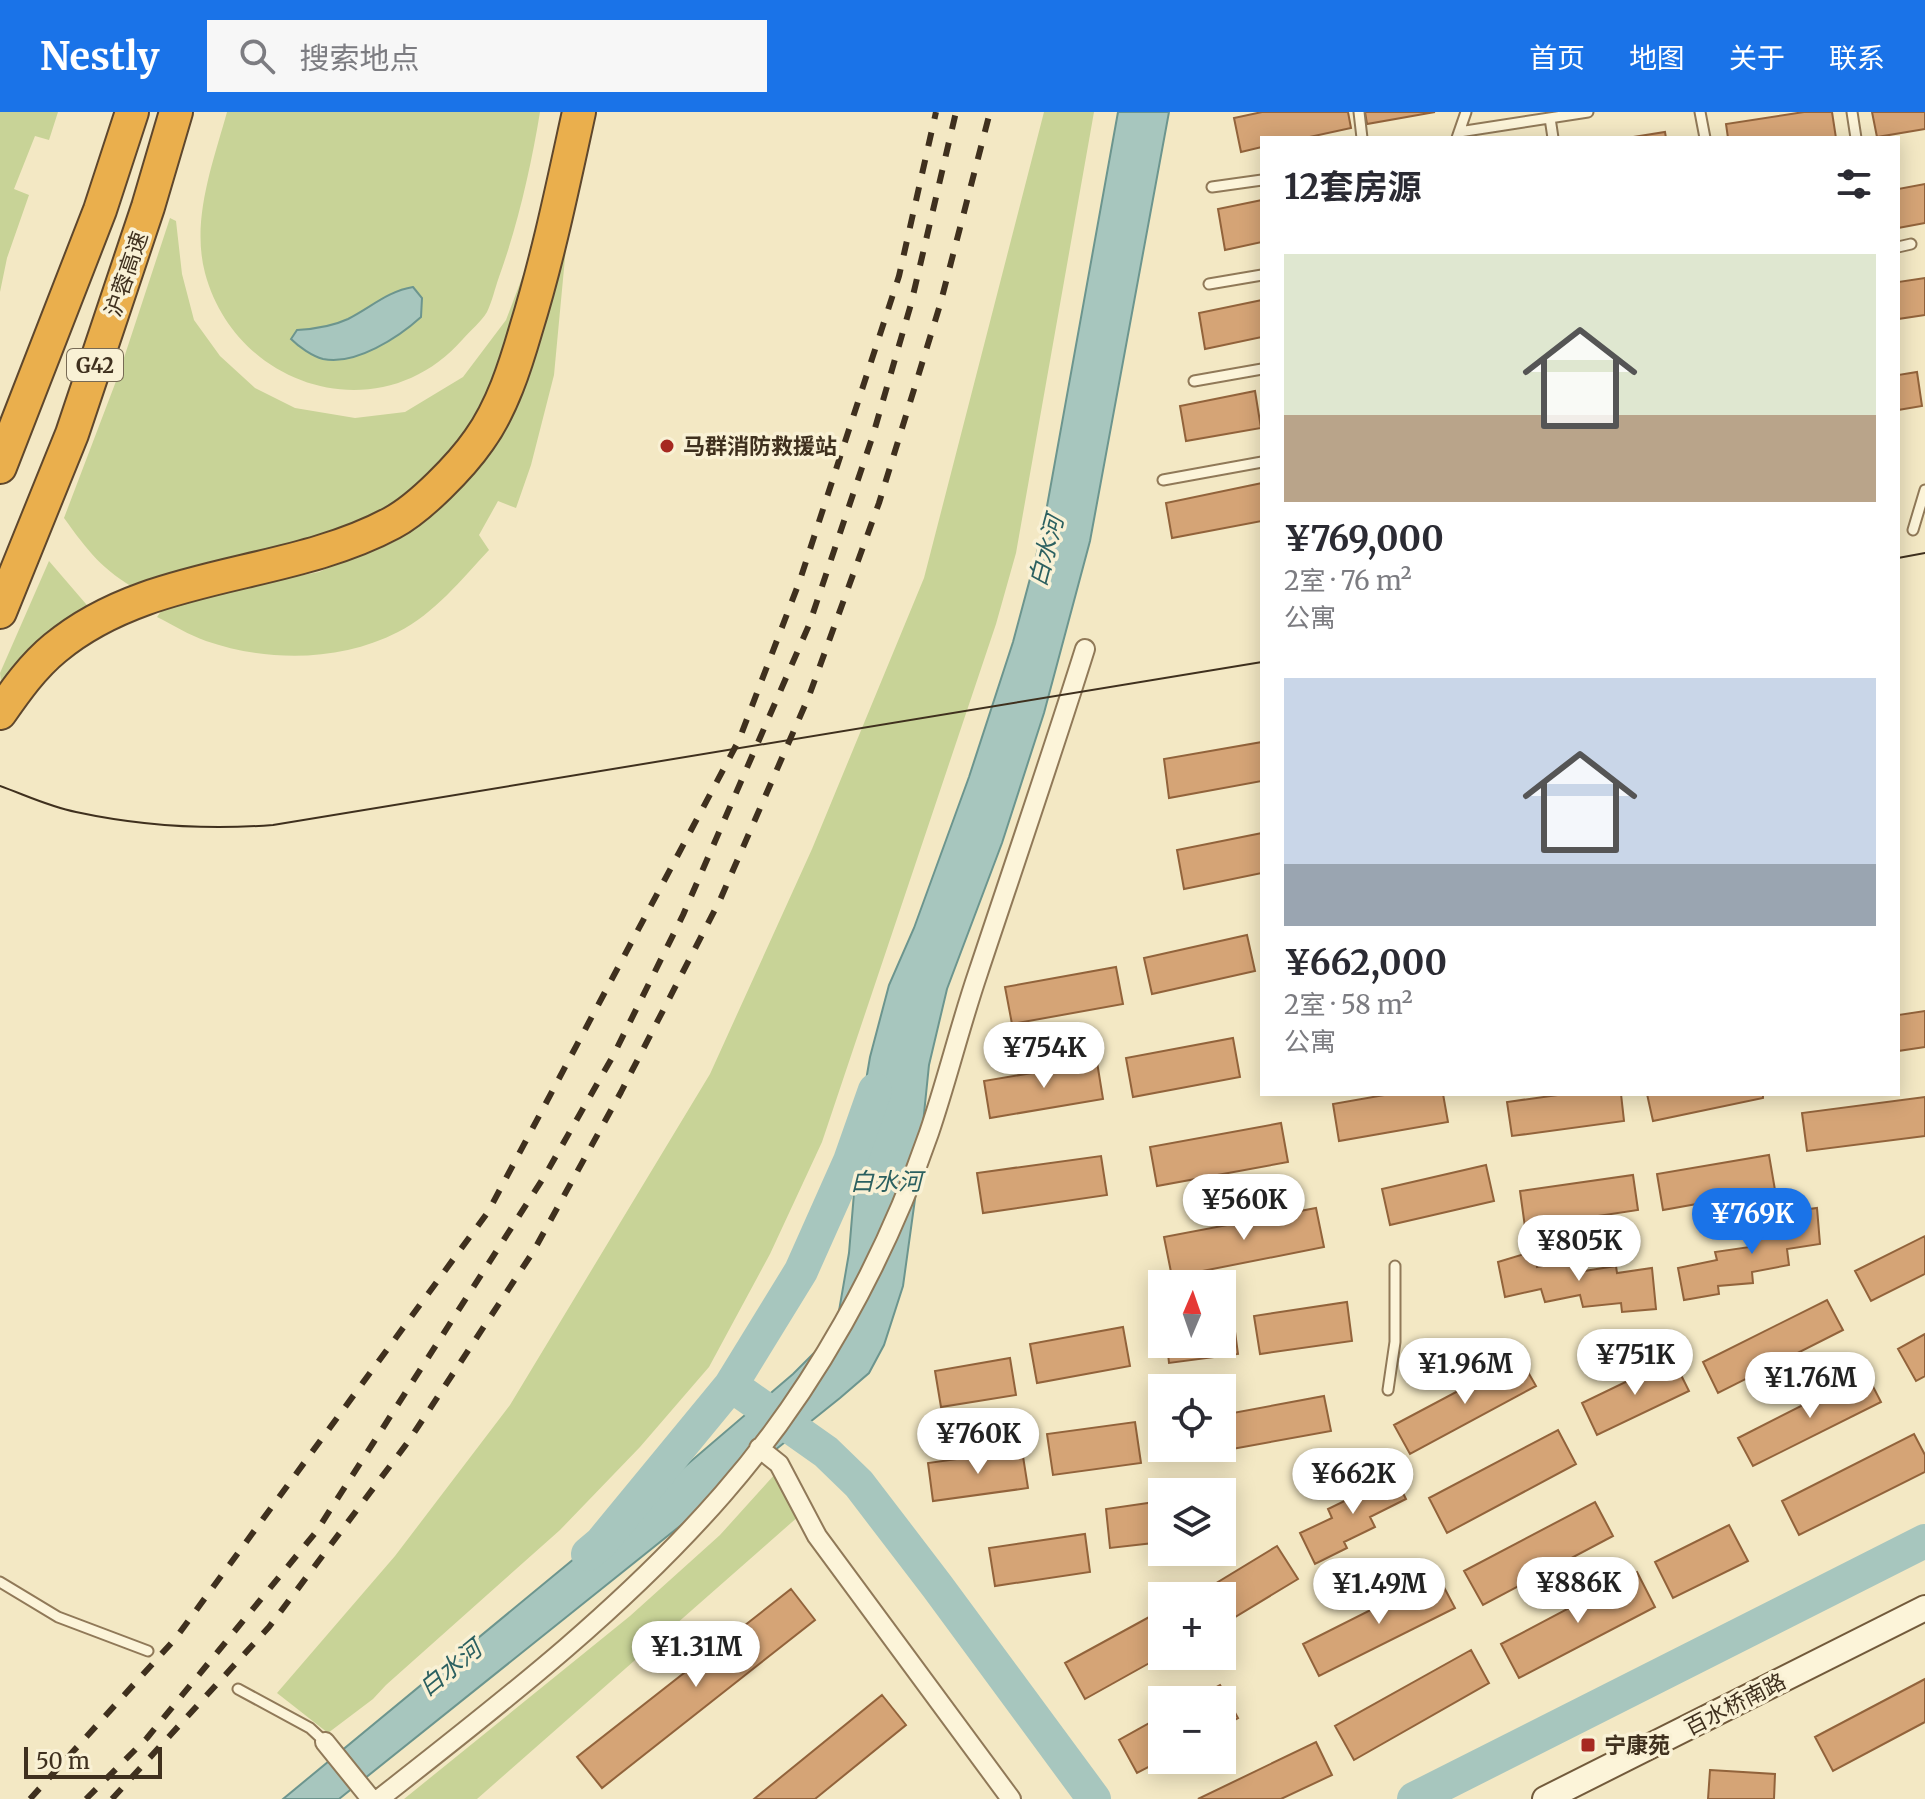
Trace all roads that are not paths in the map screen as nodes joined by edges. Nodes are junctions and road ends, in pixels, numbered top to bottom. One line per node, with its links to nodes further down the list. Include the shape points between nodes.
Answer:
1 (132, 112): 24 (highway, 沪蓉高速 / G42, via 100,210)
2 (176, 112): 28 (highway, 沪蓉高速 / G42, via 72,434)
3 (579, 112): 30 (highway, via 538,291 512,376 480,439 443,482 395,522 343,544 149,597 97,621 55,648)
4 (1359, 112): 11 (lane)
5 (1466, 112): 10 (lane)
6 (1588, 112): 9 (lane)
7 (1700, 112): 13 (lane)
8 (1852, 112): 14 (lane)
9 (1550, 118): 10 (lane); 12 (lane)
10 (1458, 135)
11 (1362, 136)
12 (1553, 136)
13 (1705, 136)
14 (1856, 136)
15 (1260, 180): 16 (lane)
16 (1212, 187)
17 (1911, 244): 18 (lane)
18 (1900, 247)
19 (1260, 275): 20 (lane)
20 (1209, 284)
21 (1260, 369): 22 (lane)
22 (1194, 381)
23 (1260, 462): 25 (lane)
24 (0, 467)
25 (1163, 480)
26 (1925, 490): 27 (lane)
27 (1913, 530)
28 (0, 612)
29 (1085, 649): 33 (street, via 924,1145 880,1251 820,1363)
30 (0, 713)
31 (1395, 1266): 32 (lane, via 1395,1342)
32 (1388, 1390)
33 (759, 1448): 39 (street, via 724,1494 638,1582 538,1674); 40 (street, via 779,1464 817,1536)
34 (0, 1582): 36 (lane, via 58,1617)
35 (1925, 1608): 41 (street, 百水桥南路)
36 (148, 1651)
37 (238, 1689): 38 (lane, via 310,1728)
38 (325, 1742): 39 (street)
39 (373, 1798)
40 (1011, 1799)
41 (1545, 1799)

